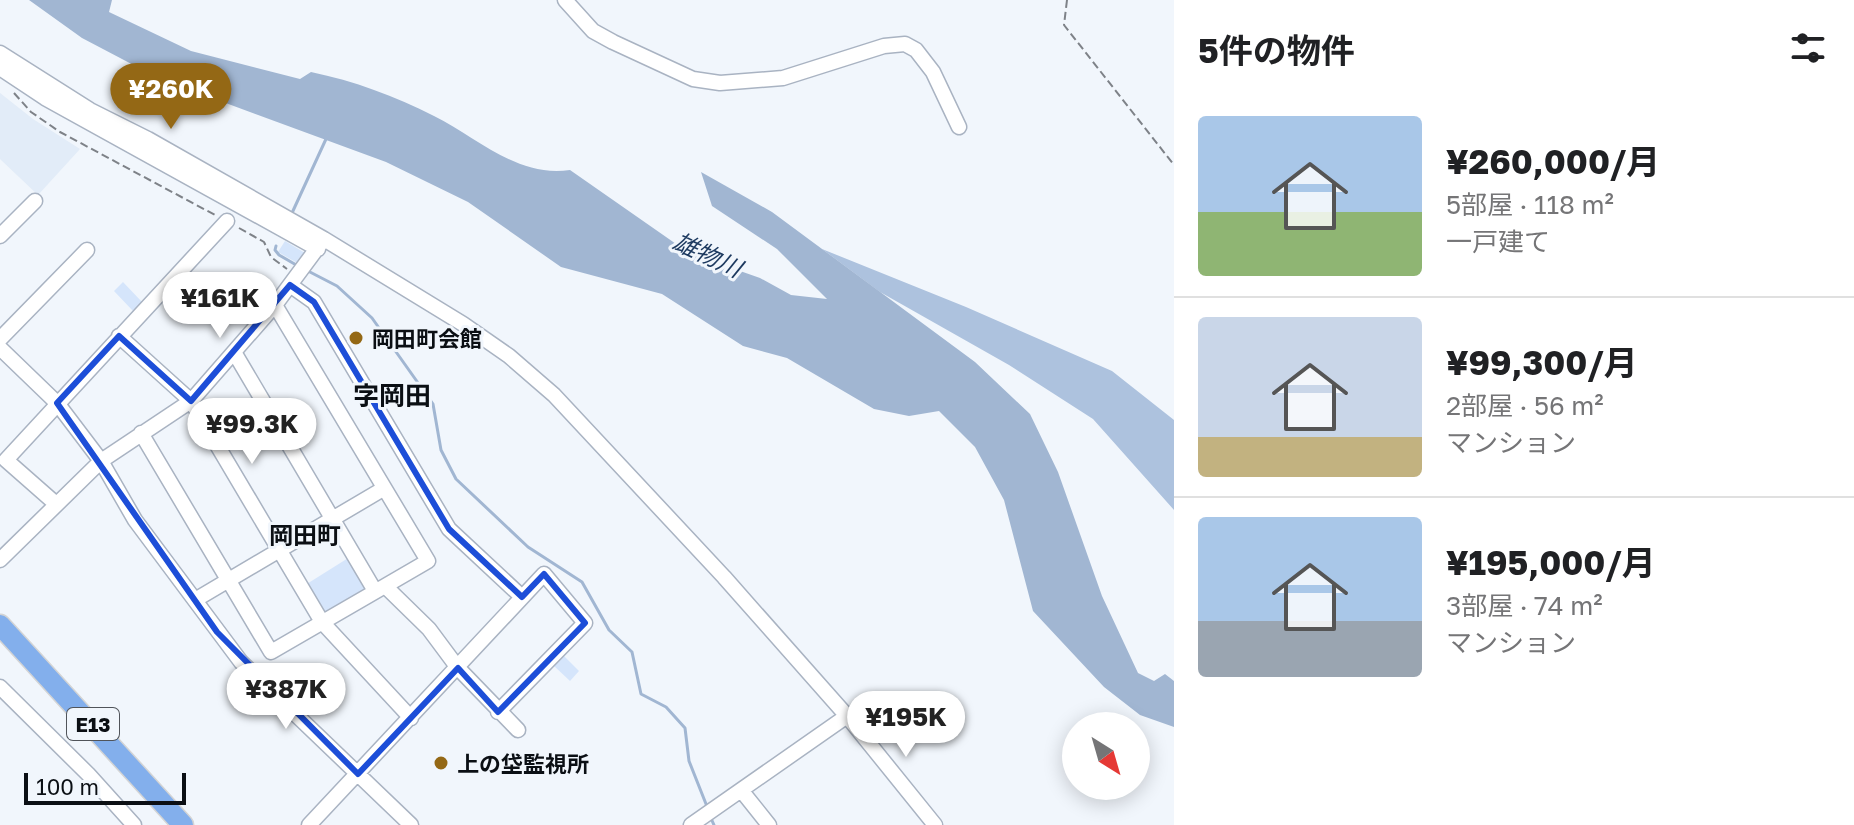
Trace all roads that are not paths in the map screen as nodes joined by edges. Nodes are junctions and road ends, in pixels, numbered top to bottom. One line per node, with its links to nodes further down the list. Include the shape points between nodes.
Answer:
1 (565, 0): 4 (street, via 593,31 613,42 693,79 720,83 783,78 905,44 933,72)
2 (0, 53): 8 (street)
3 (5, 71): 8 (street, via 45,98)
4 (959, 127)
5 (35, 201): 7 (street)
6 (227, 221): 12 (street)
7 (0, 236)
8 (321, 244): 10 (street); 34 (street, via 463,324 554,395)
9 (87, 250): 13 (street)
10 (299, 274): 11 (street); 27 (street, via 449,529)
11 (275, 305): 15 (street); 20 (street)
12 (119, 336): 16 (street); 17 (street)
13 (0, 339)
14 (0, 348): 17 (street)
15 (234, 352): 16 (street); 22 (street)
16 (191, 401): 18 (street); 23 (street)
17 (57, 403): 19 (street); 21 (street, via 6,460)
18 (141, 433): 19 (street); 25 (street)
19 (101, 461): 21 (street); 28 (street, via 135,520)
20 (383, 489): 22 (street); 26 (street, via 428,561)
21 (56, 504): 24 (street)
22 (332, 518): 23 (street); 26 (street)
23 (279, 550): 25 (street); 29 (street)
24 (0, 560)
25 (228, 580): 28 (street); 29 (street, via 271,652)
26 (380, 589): 29 (street); 31 (street, via 429,629)
27 (522, 597): 31 (street); 33 (street, via 544,574 585,623)
28 (195, 600): 37 (street, via 241,662)
29 (322, 622): 35 (street)
30 (0, 625): 41 (highway, E13)
31 (458, 668): 33 (street); 35 (street)
32 (0, 687): 40 (street)
33 (498, 712): 36 (street)
34 (847, 716): 38 (street); 45 (street)
35 (411, 718): 37 (street)
36 (518, 730)
37 (358, 774): 42 (street); 43 (street)
38 (741, 790): 39 (street); 44 (street)
39 (703, 817)
40 (134, 825)
41 (183, 825)
42 (309, 825)
43 (411, 825)
44 (769, 825)
45 (935, 825)

